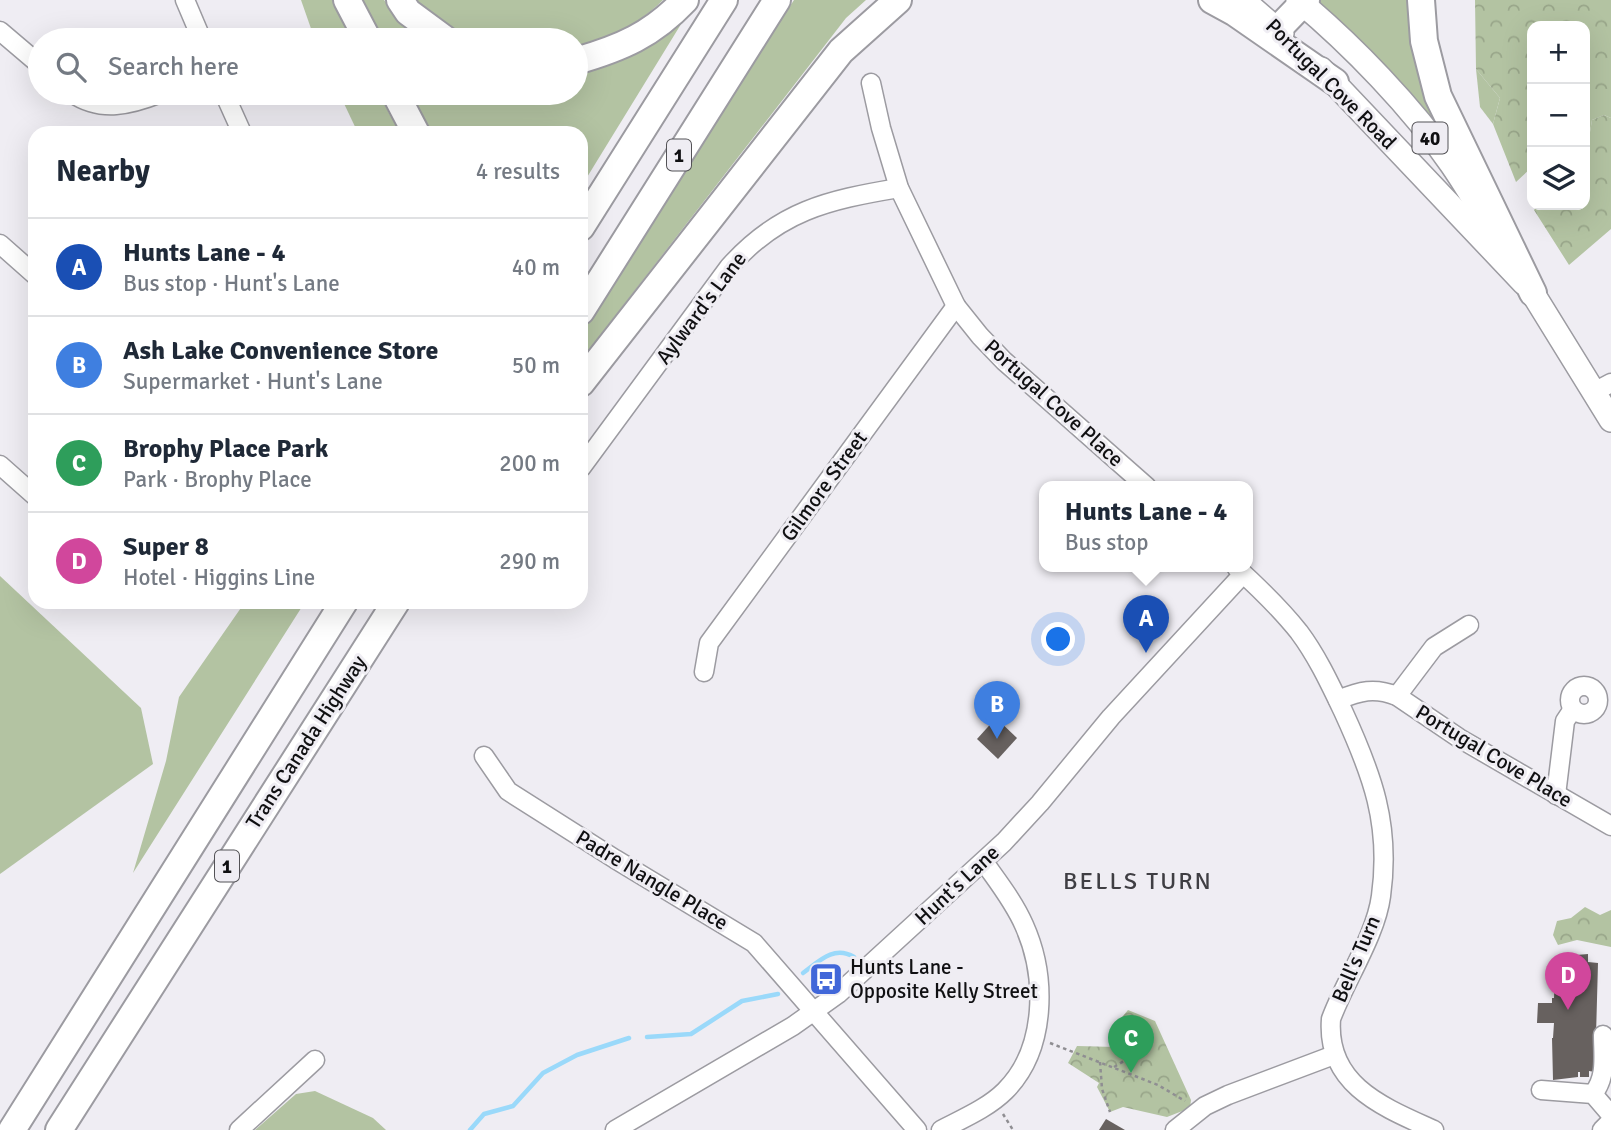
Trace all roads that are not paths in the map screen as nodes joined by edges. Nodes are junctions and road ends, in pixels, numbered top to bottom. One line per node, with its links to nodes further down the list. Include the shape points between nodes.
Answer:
1 (185, 0): 12 (street)
2 (347, 0): 13 (highway)
3 (400, 0): 14 (highway)
4 (685, 0): 18 (highway, via 651,32)
5 (724, 0): 26 (highway, 1)
6 (777, 0): 30 (highway, 1)
7 (898, 0): 32 (highway, via 841,51)
8 (1212, 0): 19 (highway)
9 (1243, 0): 15 (main road, Portugal Cove Road / 40)
10 (1421, 0): 29 (highway, via 1424,41 1438,96)
11 (1302, 1): 15 (highway); 29 (main road, Portugal Cove Road / 40, via 1436,145)
12 (197, 28)
13 (362, 28)
14 (430, 28)
15 (1277, 30): 19 (main road, Portugal Cove Road / 40)
16 (0, 31): 17 (street)
17 (28, 55)
18 (588, 57)
19 (1335, 82): 29 (main road, Portugal Cove Road / 40)
20 (871, 83): 25 (street, Portugal Cove Place)
21 (229, 105): 23 (street)
22 (401, 105): 24 (highway)
23 (239, 126)
24 (412, 126)
25 (899, 188): 31 (street, Portugal Cove Place); 35 (street, Aylward's Lane, via 844,197 800,212 748,246)
26 (588, 216)
27 (0, 244): 28 (street)
28 (28, 269)
29 (1533, 293): 33 (main road, Portugal Cove Road / 40)
30 (588, 300)
31 (956, 306): 37 (street, Portugal Cove Place, via 1004,361); 46 (street, Gilmore Street, via 709,643)
32 (588, 374)
33 (1603, 387): 34 (main road, Portugal Cove Road / 40)
34 (1611, 420)
35 (588, 458)
36 (0, 465): 38 (street)
37 (1140, 481)
38 (28, 490)
39 (1237, 572): 55 (street, Hunt's Lane)
40 (1241, 572): 50 (street, via 1300,633)
41 (330, 609): 47 (highway)
42 (340, 609): 47 (highway, Trans Canada Highway / 1)
43 (392, 609): 51 (highway, Trans Canada Highway / 1)
44 (405, 609): 51 (highway)
45 (1469, 625): 49 (street, via 1434,647)
46 (704, 672)
47 (294, 682): 64 (highway, Trans Canada Highway / 1)
48 (1580, 687): 53 (street, via 1592,689 1597,705 1586,714 1573,709 1565,722)
49 (1397, 696): 50 (street, Portugal Cove Place, via 1367,689); 53 (street, Portugal Cove Place)
50 (1338, 700): 58 (street, Bell's Turn, via 1371,776 1381,819 1383,860 1376,918 1331,1019)
51 (332, 702): 65 (highway, Trans Canada Highway / 1)
52 (484, 756): 56 (street, Padre Nangle Place, via 508,791 754,943)
53 (1556, 795): 54 (street, Portugal Cove Place)
54 (1611, 825)
55 (984, 862): 56 (street, Hunt's Lane); 69 (street, via 1016,908 1030,940 1039,978 1038,1018 1018,1076 995,1100)
56 (815, 1012): 67 (street, Hunt's Lane); 68 (street, Padre Nangle Place)
57 (1603, 1035): 61 (street, via 1603,1075)
58 (1334, 1055): 70 (street, via 1228,1095); 71 (street, Bell's Turn, via 1355,1086 1391,1111)
59 (315, 1060): 66 (street)
60 (1541, 1090): 61 (street)
61 (1593, 1094): 62 (street)
62 (1611, 1115)
63 (1611, 1121): 72 (street)
64 (12, 1130)
65 (59, 1130)
66 (239, 1130)
67 (615, 1130)
68 (917, 1130)
69 (941, 1130)
70 (1175, 1130)
71 (1434, 1130)
72 (1602, 1130)

